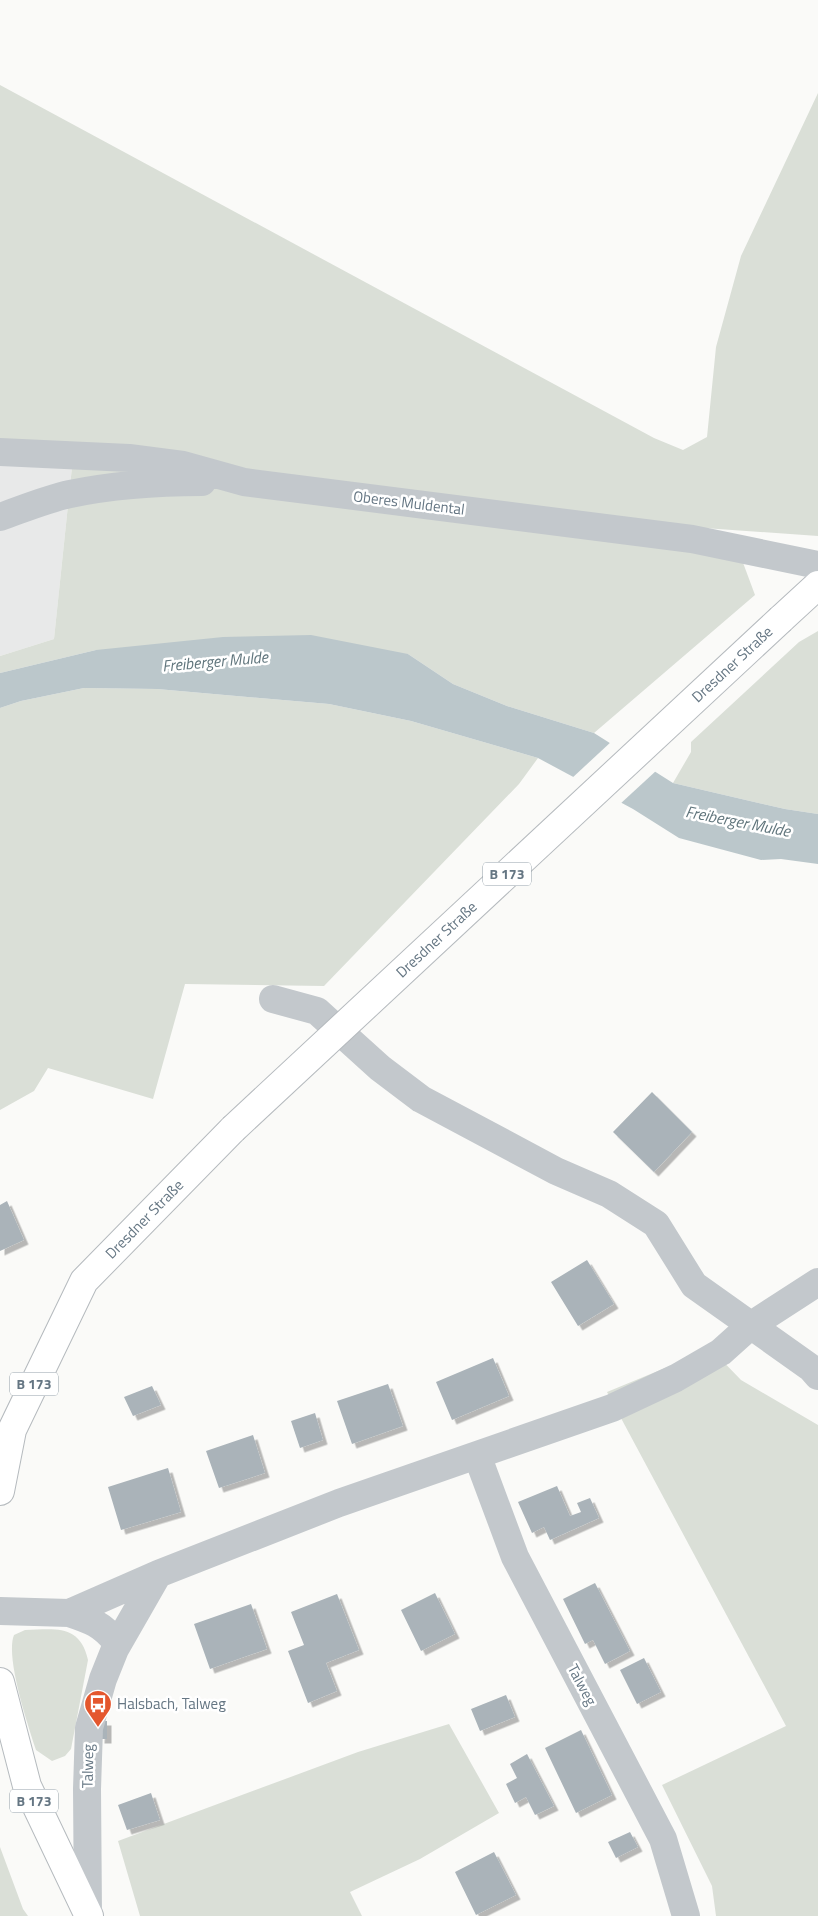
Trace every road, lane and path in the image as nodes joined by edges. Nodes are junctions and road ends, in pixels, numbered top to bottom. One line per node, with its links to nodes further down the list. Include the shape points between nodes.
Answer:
1 (0, 452): 2 (street, Oberes Muldental, via 129,458 183,465)
2 (244, 482): 3 (street, via 166,482 114,487 69,495); 4 (street, Oberes Muldental, via 692,539)
3 (0, 517)
4 (818, 565)
5 (818, 585): 7 (main road, Dresdner Straße / B 173, bridge, via 233,1129)
6 (273, 999): 9 (street, via 318,1011 380,1068 421,1099 609,1194 656,1224 694,1285)
7 (84, 1281): 12 (main road, B 173 / B 173, via 12,1430)
8 (818, 1282): 9 (street)
9 (750, 1326): 10 (street); 11 (street, via 721,1352 676,1378 612,1408)
10 (818, 1376)
11 (477, 1455): 13 (street, via 339,1503); 19 (street, Talweg, via 514,1558 663,1839)
12 (0, 1491)
13 (158, 1574): 15 (street); 16 (street, Talweg)
14 (0, 1610): 15 (street)
15 (69, 1613): 16 (street, via 107,1630 116,1642)
16 (115, 1650): 18 (street, Talweg, via 89,1728)
17 (0, 1682): 18 (main road, B 173 / B 173, via 27,1786)
18 (88, 1915)
19 (686, 1916)

